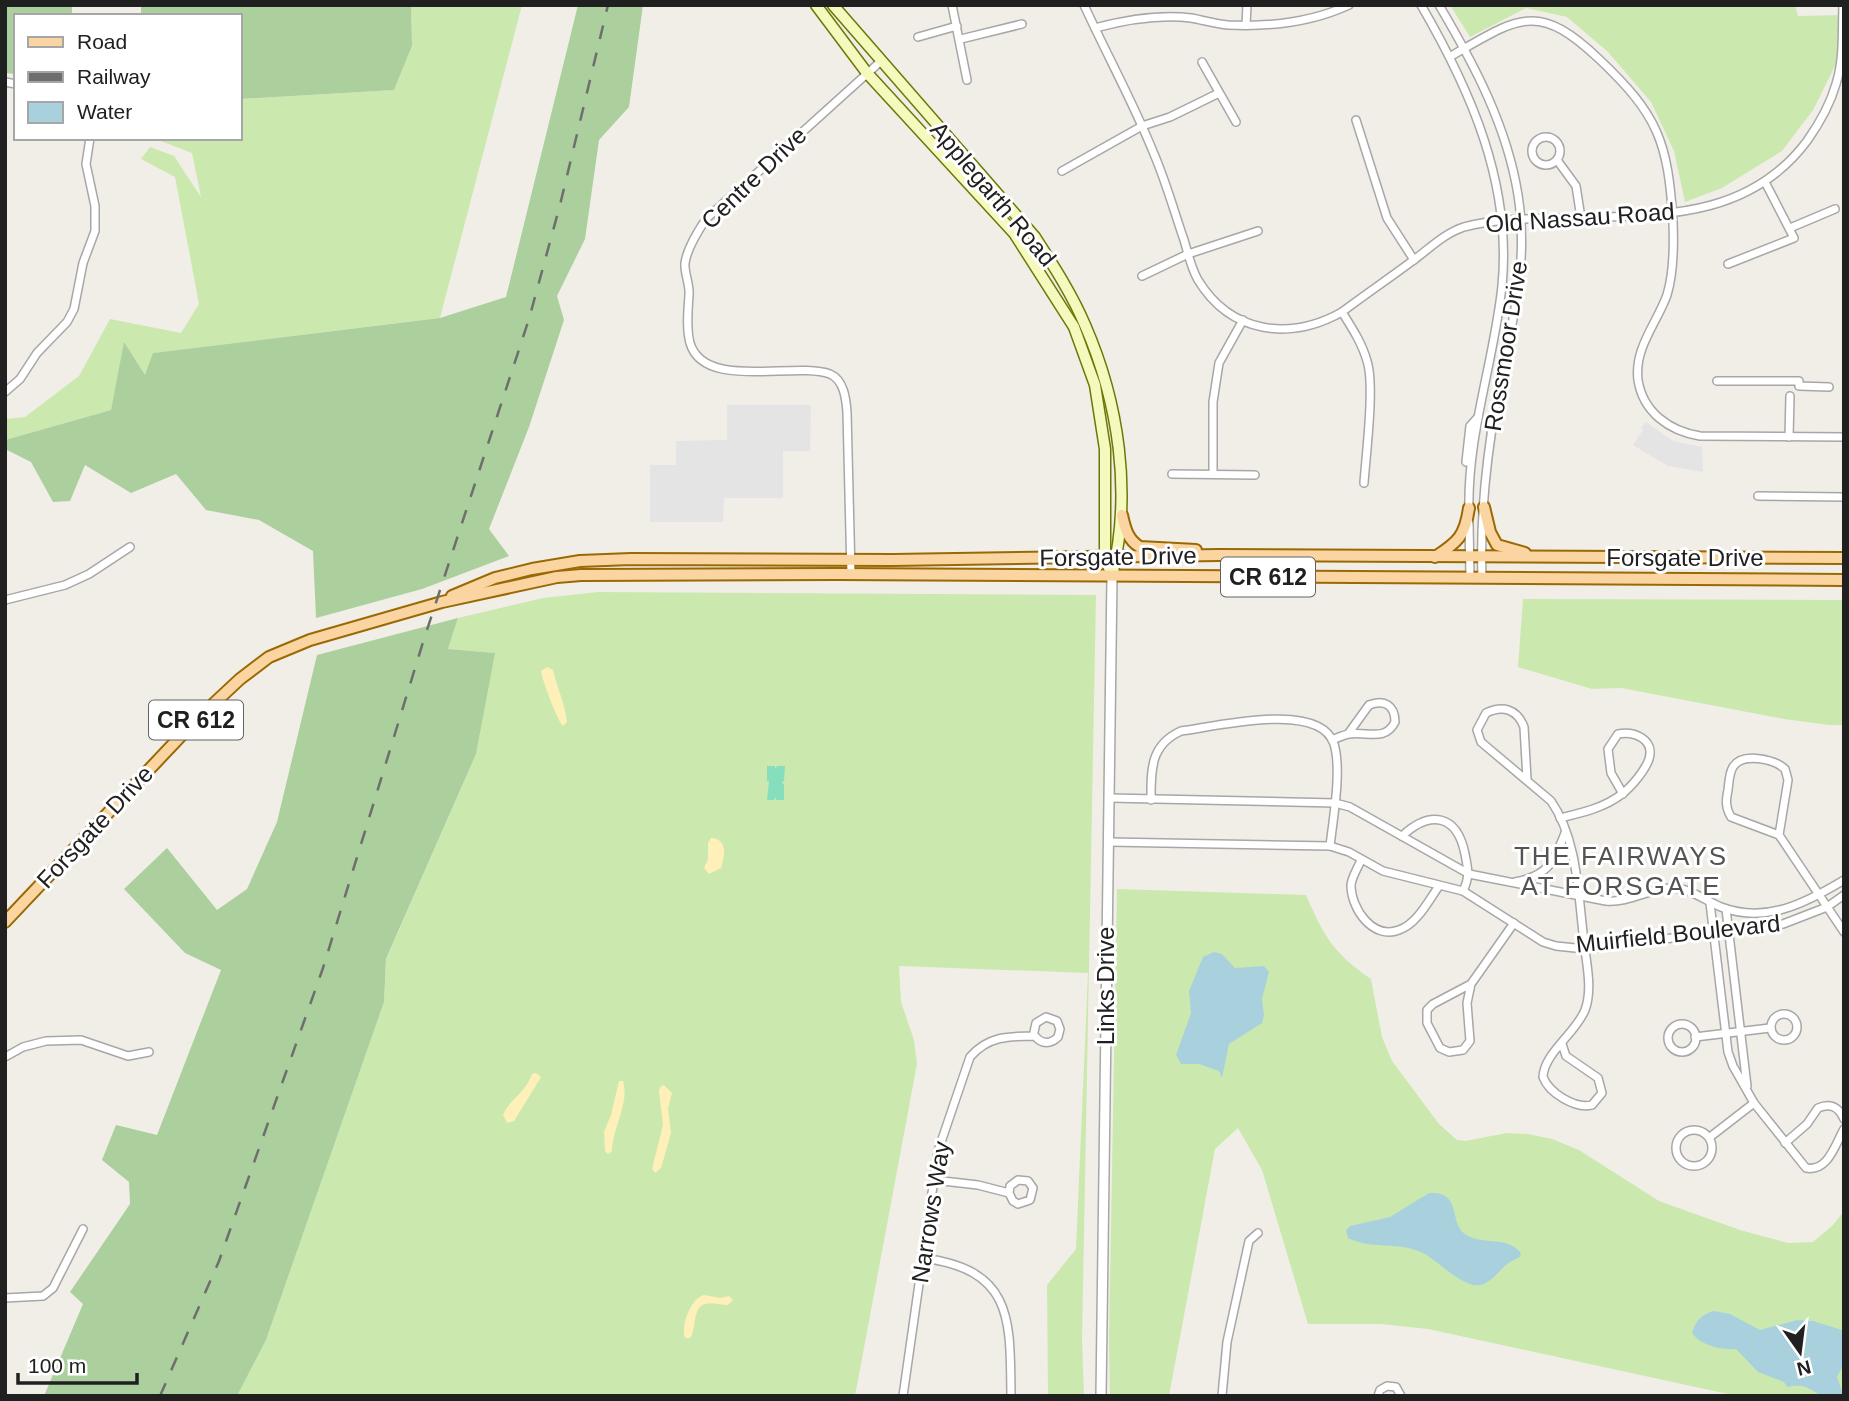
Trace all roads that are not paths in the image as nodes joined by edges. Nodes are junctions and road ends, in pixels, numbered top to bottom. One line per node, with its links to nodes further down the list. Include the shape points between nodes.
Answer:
1 (816, 5): 20 (main road, Applegarth Road)
2 (833, 5): 18 (main road, Applegarth Road)
3 (952, 5): 12 (street)
4 (1084, 5): 13 (street, Old Nassau Road)
5 (1247, 5): 11 (street)
6 (1349, 5): 11 (street, via 1315,18)
7 (1421, 5): 17 (street, Rossmoor Drive)
8 (1439, 5): 16 (street, Rossmoor Drive)
9 (1843, 5): 22 (street)
10 (1022, 24): 15 (street)
11 (1246, 25): 13 (street, via 1153,18)
12 (957, 26): 14 (street); 15 (street)
13 (1095, 28): 26 (street, Old Nassau Road)
14 (918, 37)
15 (961, 40): 21 (street)
16 (1465, 48): 17 (street); 32 (street, via 1506,25 1527,20 1560,26 1576,37 1641,103 1656,129 1670,176); 34 (street, Rossmoor Drive, via 1486,88 1505,142)
17 (1451, 56): 35 (street, Rossmoor Drive, via 1488,148)
18 (880, 62): 20 (street, Centre Drive); 62 (main road, Applegarth Road, via 1035,237 1078,310 1112,408)
19 (1202, 62): 23 (street)
20 (867, 73): 65 (main road, Applegarth Road, via 1014,233 1074,327 1095,385 1105,449); 71 (street, Centre Drive, via 706,219 685,262 690,344 709,365 725,370 816,372 831,374 839,382 848,412)
21 (967, 80)
22 (1840, 87): 30 (street, Old Nassau Road, via 1796,155)
23 (1219, 93): 25 (street); 26 (street)
24 (1356, 120): 39 (street, via 1387,218)
25 (1236, 122)
26 (1142, 127): 29 (street); 38 (street, Old Nassau Road)
27 (90, 140): 48 (street, via 86,164 95,231 74,309)
28 (1557, 160): 28 (street, via 1561,150 1554,139 1544,136 1536,140 1532,151 1537,162 1547,165); 33 (street, via 1576,186)
29 (1062, 171)
30 (1765, 182): 32 (street, Old Nassau Road, via 1709,207); 36 (street)
31 (1835, 209): 36 (street)
32 (1672, 214): 33 (street, Old Nassau Road); 52 (street, via 1674,242 1667,293 1639,358 1643,396 1656,416 1683,433)
33 (1581, 218): 34 (street, Old Nassau Road)
34 (1521, 219): 35 (street, Old Nassau Road); 43 (street, Rossmoor Drive)
35 (1501, 221): 39 (street, Old Nassau Road, via 1461,228); 42 (street, Rossmoor Drive)
36 (1790, 228): 40 (street, via 1794,238)
37 (1258, 231): 38 (street)
38 (1188, 254): 41 (street); 45 (street, Old Nassau Road, via 1198,279 1218,304)
39 (1414, 260): 44 (street, Old Nassau Road)
40 (1728, 264)
41 (1142, 276)
42 (1502, 285): 43 (street); 50 (street, Rossmoor Drive)
43 (1520, 286): 51 (street, Rossmoor Drive)
44 (1342, 312): 45 (street, Old Nassau Road, via 1293,330 1260,327); 57 (street, via 1368,364)
45 (1243, 320): 55 (street, via 1219,363 1213,402)
46 (1717, 381): 47 (street, via 1799,381 1799,386)
47 (1829, 387)
48 (5, 392)
49 (1790, 396): 52 (street)
50 (1478, 420): 51 (street); 61 (street, Rossmoor Drive, via 1468,477)
51 (1493, 425): 60 (street, Rossmoor Drive)
52 (1789, 436): 53 (street)
53 (1844, 437)
54 (1172, 474): 55 (street)
55 (1213, 474): 56 (street)
56 (1255, 475)
57 (1364, 482)
58 (1758, 496): 59 (street)
59 (1844, 497)
60 (1484, 507): 68 (street, Rossmoor Drive); 69 (main road, via 1497,545)
61 (1469, 508): 67 (main road, via 1458,541); 68 (street, Rossmoor Drive)
62 (1122, 515): 64 (main road, via 1129,537 1140,547); 66 (main road, Applegarth Road)
63 (130, 547): 76 (street, via 65,585)
64 (1219, 555): 66 (main road, Forsgate Drive / CR 612); 67 (main road, Forsgate Drive / CR 612)
65 (1105, 557): 66 (main road, Forsgate Drive / CR 612); 71 (main road, Forsgate Drive / CR 612); 73 (main road, Applegarth Road)
66 (1117, 557): 73 (main road, Applegarth Road)
67 (1435, 557): 68 (main road, Forsgate Drive / CR 612)
68 (1476, 558): 69 (main road, Forsgate Drive / CR 612); 74 (street, Rossmoor Drive)
69 (1548, 558): 70 (main road, Forsgate Drive / CR 612)
70 (1844, 558)
71 (849, 560): 72 (street, Centre Drive); 77 (main road, Forsgate Drive / CR 612, via 580,561 495,578)
72 (851, 574): 73 (main road, Forsgate Drive / CR 612); 77 (main road, Forsgate Drive / CR 612, via 582,575)
73 (1112, 576): 74 (main road, Forsgate Drive / CR 612); 82 (street, Links Drive)
74 (1476, 578): 75 (main road, Forsgate Drive / CR 612)
75 (1844, 580)
76 (5, 600)
77 (442, 602): 103 (main road, Forsgate Drive / CR 612, via 310,639 249,671 195,721)
78 (1348, 734): 78 (street, via 1387,732 1395,722 1394,711 1383,702 1368,705); 79 (street)
79 (1332, 740): 83 (street, via 1310,723 1294,719 1181,731 1164,741 1154,757); 84 (street)
80 (1527, 779): 80 (street, via 1521,719 1505,709 1486,713 1477,730 1481,742); 85 (street, via 1551,801)
81 (1623, 794): 81 (street, via 1650,755 1646,741 1630,732 1618,734 1608,748 1611,773); 85 (street, via 1592,810)
82 (1110, 798): 83 (street, Muirfield Boulevard); 89 (street, Links Drive)
83 (1151, 800): 84 (street, Muirfield Boulevard)
84 (1335, 803): 88 (street, Muirfield Boulevard); 90 (street)
85 (1560, 818): 86 (street)
86 (1565, 832): 94 (street, via 1550,865 1538,876); 99 (street)
87 (1779, 835): 87 (street, via 1788,780 1785,769 1773,762 1739,761 1731,770 1728,812 1736,820); 97 (street)
88 (1402, 836): 92 (street, Muirfield Boulevard); 92 (street, via 1424,820 1447,822 1462,841)
89 (1109, 842): 90 (street, Muirfield Boulevard); 131 (street, Links Drive)
90 (1330, 846): 91 (street, Muirfield Boulevard)
91 (1361, 860): 95 (street, Muirfield Boulevard, via 1383,872); 95 (street, via 1353,878 1353,896 1367,923 1382,931 1405,927)
92 (1469, 874): 94 (street, Muirfield Boulevard); 96 (street)
93 (1844, 880): 97 (street, Muirfield Boulevard)
94 (1510, 883): 99 (street, Muirfield Boulevard)
95 (1440, 886): 96 (street, Muirfield Boulevard)
96 (1463, 891): 104 (street, Muirfield Boulevard)
97 (1819, 895): 101 (street); 102 (street, Muirfield Boulevard, via 1783,911)
98 (1844, 895): 101 (street, Muirfield Boulevard)
99 (1579, 896): 100 (street, Muirfield Boulevard, via 1616,902 1677,888); 108 (street)
100 (1710, 903): 102 (street, Muirfield Boulevard); 106 (street)
101 (1827, 907): 105 (street, Muirfield Boulevard, via 1793,922); 107 (street)
102 (1726, 909): 105 (street)
103 (5, 922)
104 (1514, 923): 108 (street, Muirfield Boulevard, via 1543,942); 109 (street)
105 (1728, 931): 106 (street, Muirfield Boulevard); 112 (street)
106 (1714, 932): 108 (street, Muirfield Boulevard); 112 (street)
107 (1844, 932)
108 (1585, 948): 114 (street, via 1586,1007)
109 (1471, 984): 109 (street, via 1427,1010 1427,1023 1440,1048 1449,1052 1462,1050 1470,1041 1467,1003)
110 (1770, 1028): 112 (street)
111 (1034, 1032): 123 (street, Narrows Way, via 1036,1023 1046,1017 1057,1021 1060,1029 1050,1043 1035,1035 1005,1036 979,1046 970,1057 938,1151)
112 (1732, 1032): 113 (street); 117 (street); 117 (street, via 1732,1066)
113 (1695, 1037)
114 (1562, 1045): 114 (street, via 1545,1062 1545,1083 1580,1107 1592,1105 1602,1093 1601,1082 1566,1056)
115 (149, 1052): 116 (street, via 128,1056 81,1040 46,1041)
116 (5, 1057)
117 (1748, 1091): 118 (street)
118 (1754, 1103): 121 (street); 122 (street)
119 (1844, 1119): 122 (street, via 1835,1107 1818,1108)
120 (1844, 1129): 122 (street, via 1826,1163 1812,1169 1800,1164)
121 (1710, 1137): 121 (street, via 1697,1129 1683,1133 1675,1145 1679,1159 1692,1166 1705,1163 1713,1150)
122 (1784, 1143)
123 (934, 1181): 124 (street); 127 (street, Narrows Way)
124 (1009, 1193)
125 (83, 1229): 128 (street, via 53,1288 43,1296)
126 (1258, 1233): 132 (street, via 1246,1252 1227,1342)
127 (923, 1258): 129 (street, Narrows Way); 130 (street, via 964,1267 984,1279 1000,1298 1010,1335)
128 (5, 1297)
129 (903, 1396)
130 (1011, 1396)
131 (1101, 1396)
132 (1222, 1396)
133 (1378, 1396): 134 (street, via 1387,1385 1396,1387)
134 (1401, 1396)

